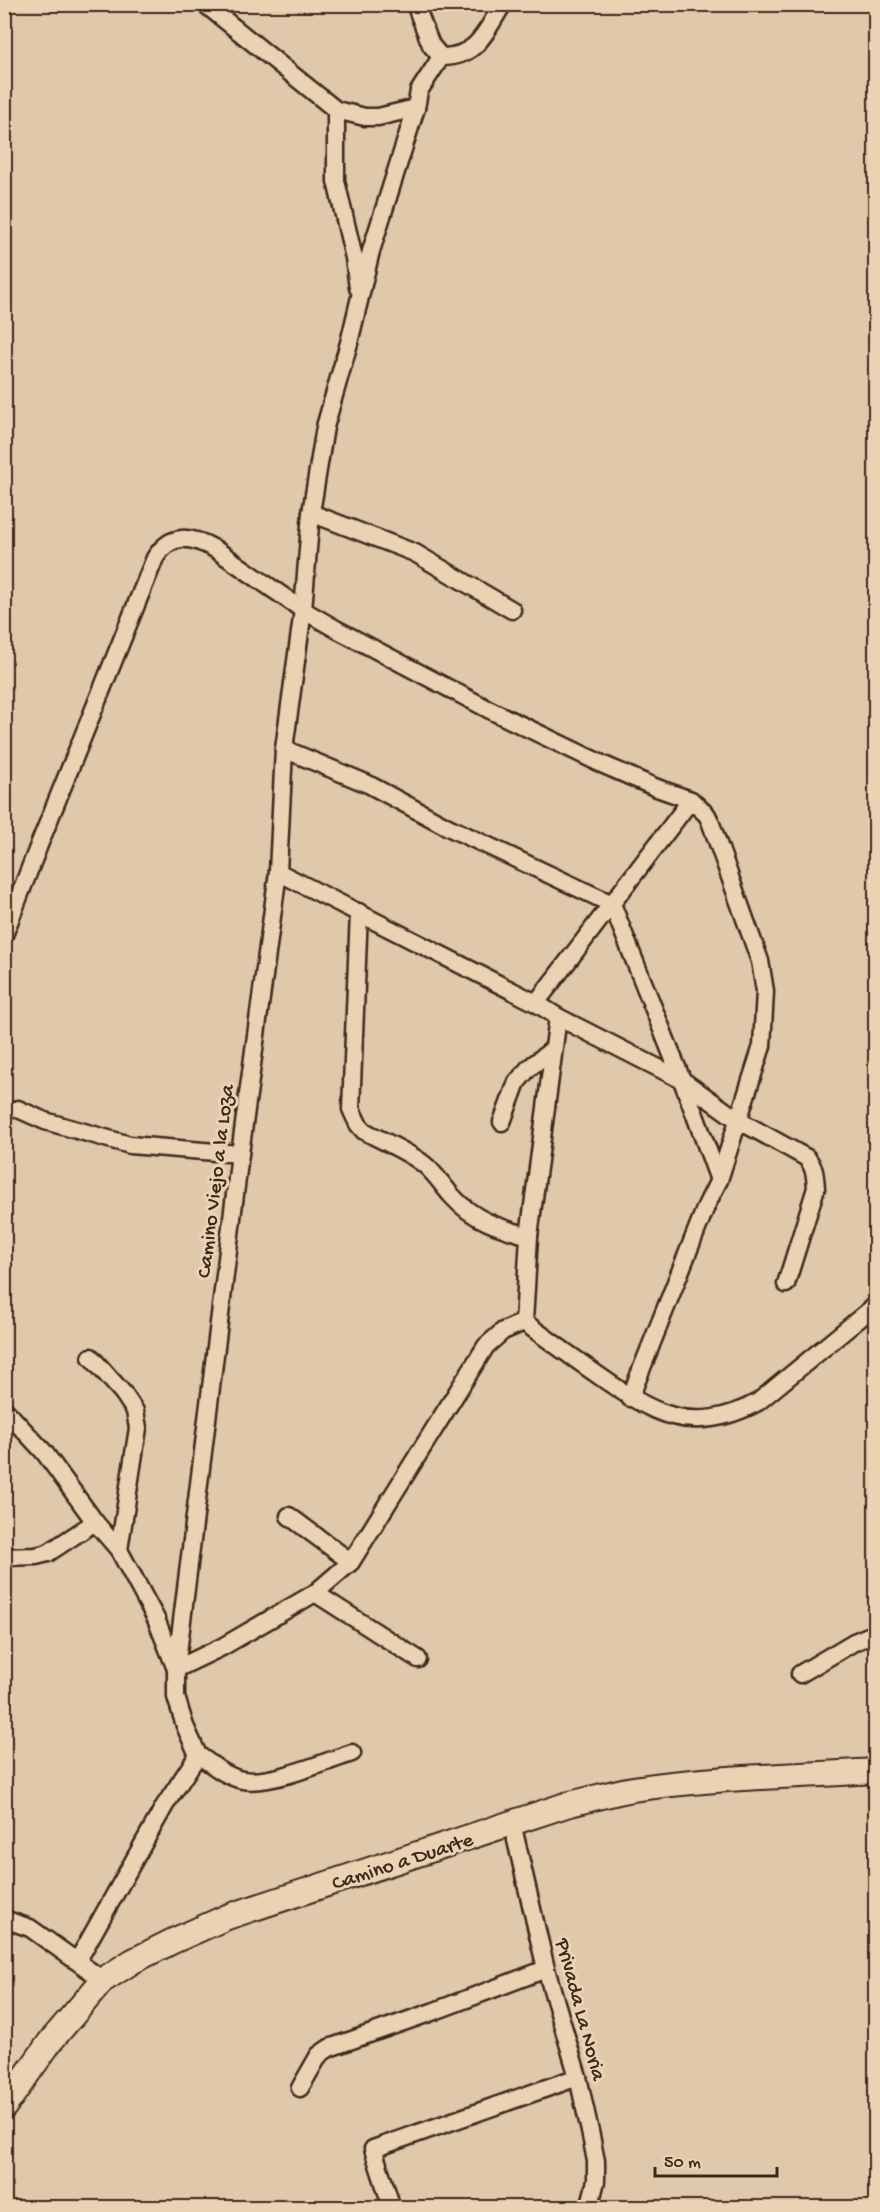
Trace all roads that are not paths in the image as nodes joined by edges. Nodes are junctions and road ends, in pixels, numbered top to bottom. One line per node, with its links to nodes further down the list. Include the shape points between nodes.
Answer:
1 (205, 4): 6 (street)
2 (415, 4): 4 (street, via 431,45)
3 (503, 4): 4 (street, via 473,49)
4 (441, 57): 5 (street, Camino Viejo a la Loza, via 419,91)
5 (416, 108): 6 (street, via 378,117); 7 (street, Camino Viejo a la Loza)
6 (336, 110): 7 (street, via 336,181)
7 (359, 297): 8 (street, Camino Viejo a la Loza, via 325,427)
8 (311, 513): 9 (street, Camino Viejo a la Loza); 10 (street, via 415,553)
9 (303, 610): 11 (street, Camino Viejo a la Loza); 12 (street, via 488,709 604,765); 16 (street, via 201,542 175,540 162,546)
10 (512, 610)
11 (284, 749): 13 (street, Camino Viejo a la Loza); 14 (street, via 368,784 448,827)
12 (691, 800): 14 (street); 22 (street, via 710,821 760,961 765,991 762,1046)
13 (278, 873): 15 (street); 24 (street, Camino Viejo a la Loza)
14 (612, 904): 17 (street); 20 (street)
15 (359, 912): 17 (street); 26 (street, via 351,1109 358,1125 421,1161 453,1198 476,1216)
16 (4, 935)
17 (536, 1003): 18 (street)
18 (558, 1017): 19 (street); 20 (street)
19 (553, 1049): 23 (street, via 517,1082); 26 (street)
20 (682, 1080): 22 (street); 25 (street)
21 (18, 1109): 24 (street, via 70,1129 130,1145)
22 (738, 1120): 25 (street); 27 (street, via 813,1165 816,1188)
23 (502, 1122)
24 (240, 1154): 41 (street, Camino Viejo a la Loza)
25 (718, 1180): 31 (street)
26 (529, 1236): 29 (street)
27 (786, 1284)
28 (876, 1305): 31 (street, via 758,1402 738,1413 711,1419 679,1418 655,1412)
29 (524, 1322): 31 (street); 37 (street, via 502,1331 486,1346)
30 (91, 1357): 35 (street, via 135,1411 138,1428)
31 (630, 1398)
32 (4, 1409): 34 (street, via 44,1452)
33 (290, 1516): 37 (street)
34 (95, 1522): 35 (street); 36 (street, via 48,1553)
35 (119, 1550): 41 (street, via 156,1619)
36 (4, 1557)
37 (351, 1562): 38 (street)
38 (315, 1593): 40 (street); 41 (street)
39 (876, 1633): 42 (street, via 854,1641)
40 (418, 1659)
41 (176, 1669): 44 (street, Camino Viejo a la Loza, via 176,1697)
42 (800, 1674)
43 (352, 1752): 44 (street, via 258,1780 226,1774)
44 (198, 1755): 48 (street, via 165,1805)
45 (876, 1771): 46 (street, Camino a Duarte, via 706,1781 632,1790 566,1805)
46 (512, 1823): 49 (street, Privada La Noria); 50 (street, Camino a Duarte, via 227,1917 172,1941)
47 (4, 1919): 48 (street, via 30,1928)
48 (78, 1960): 50 (street)
49 (546, 1968): 51 (street, Privada La Noria); 52 (street, via 329,2048 319,2055)
50 (103, 1980): 53 (street, Camino a Duarte, via 50,2042)
51 (578, 2078): 54 (street, via 374,2150); 55 (street, Privada La Noria, via 596,2161)
52 (300, 2088)
53 (4, 2107)
54 (392, 2208)
55 (589, 2208)

